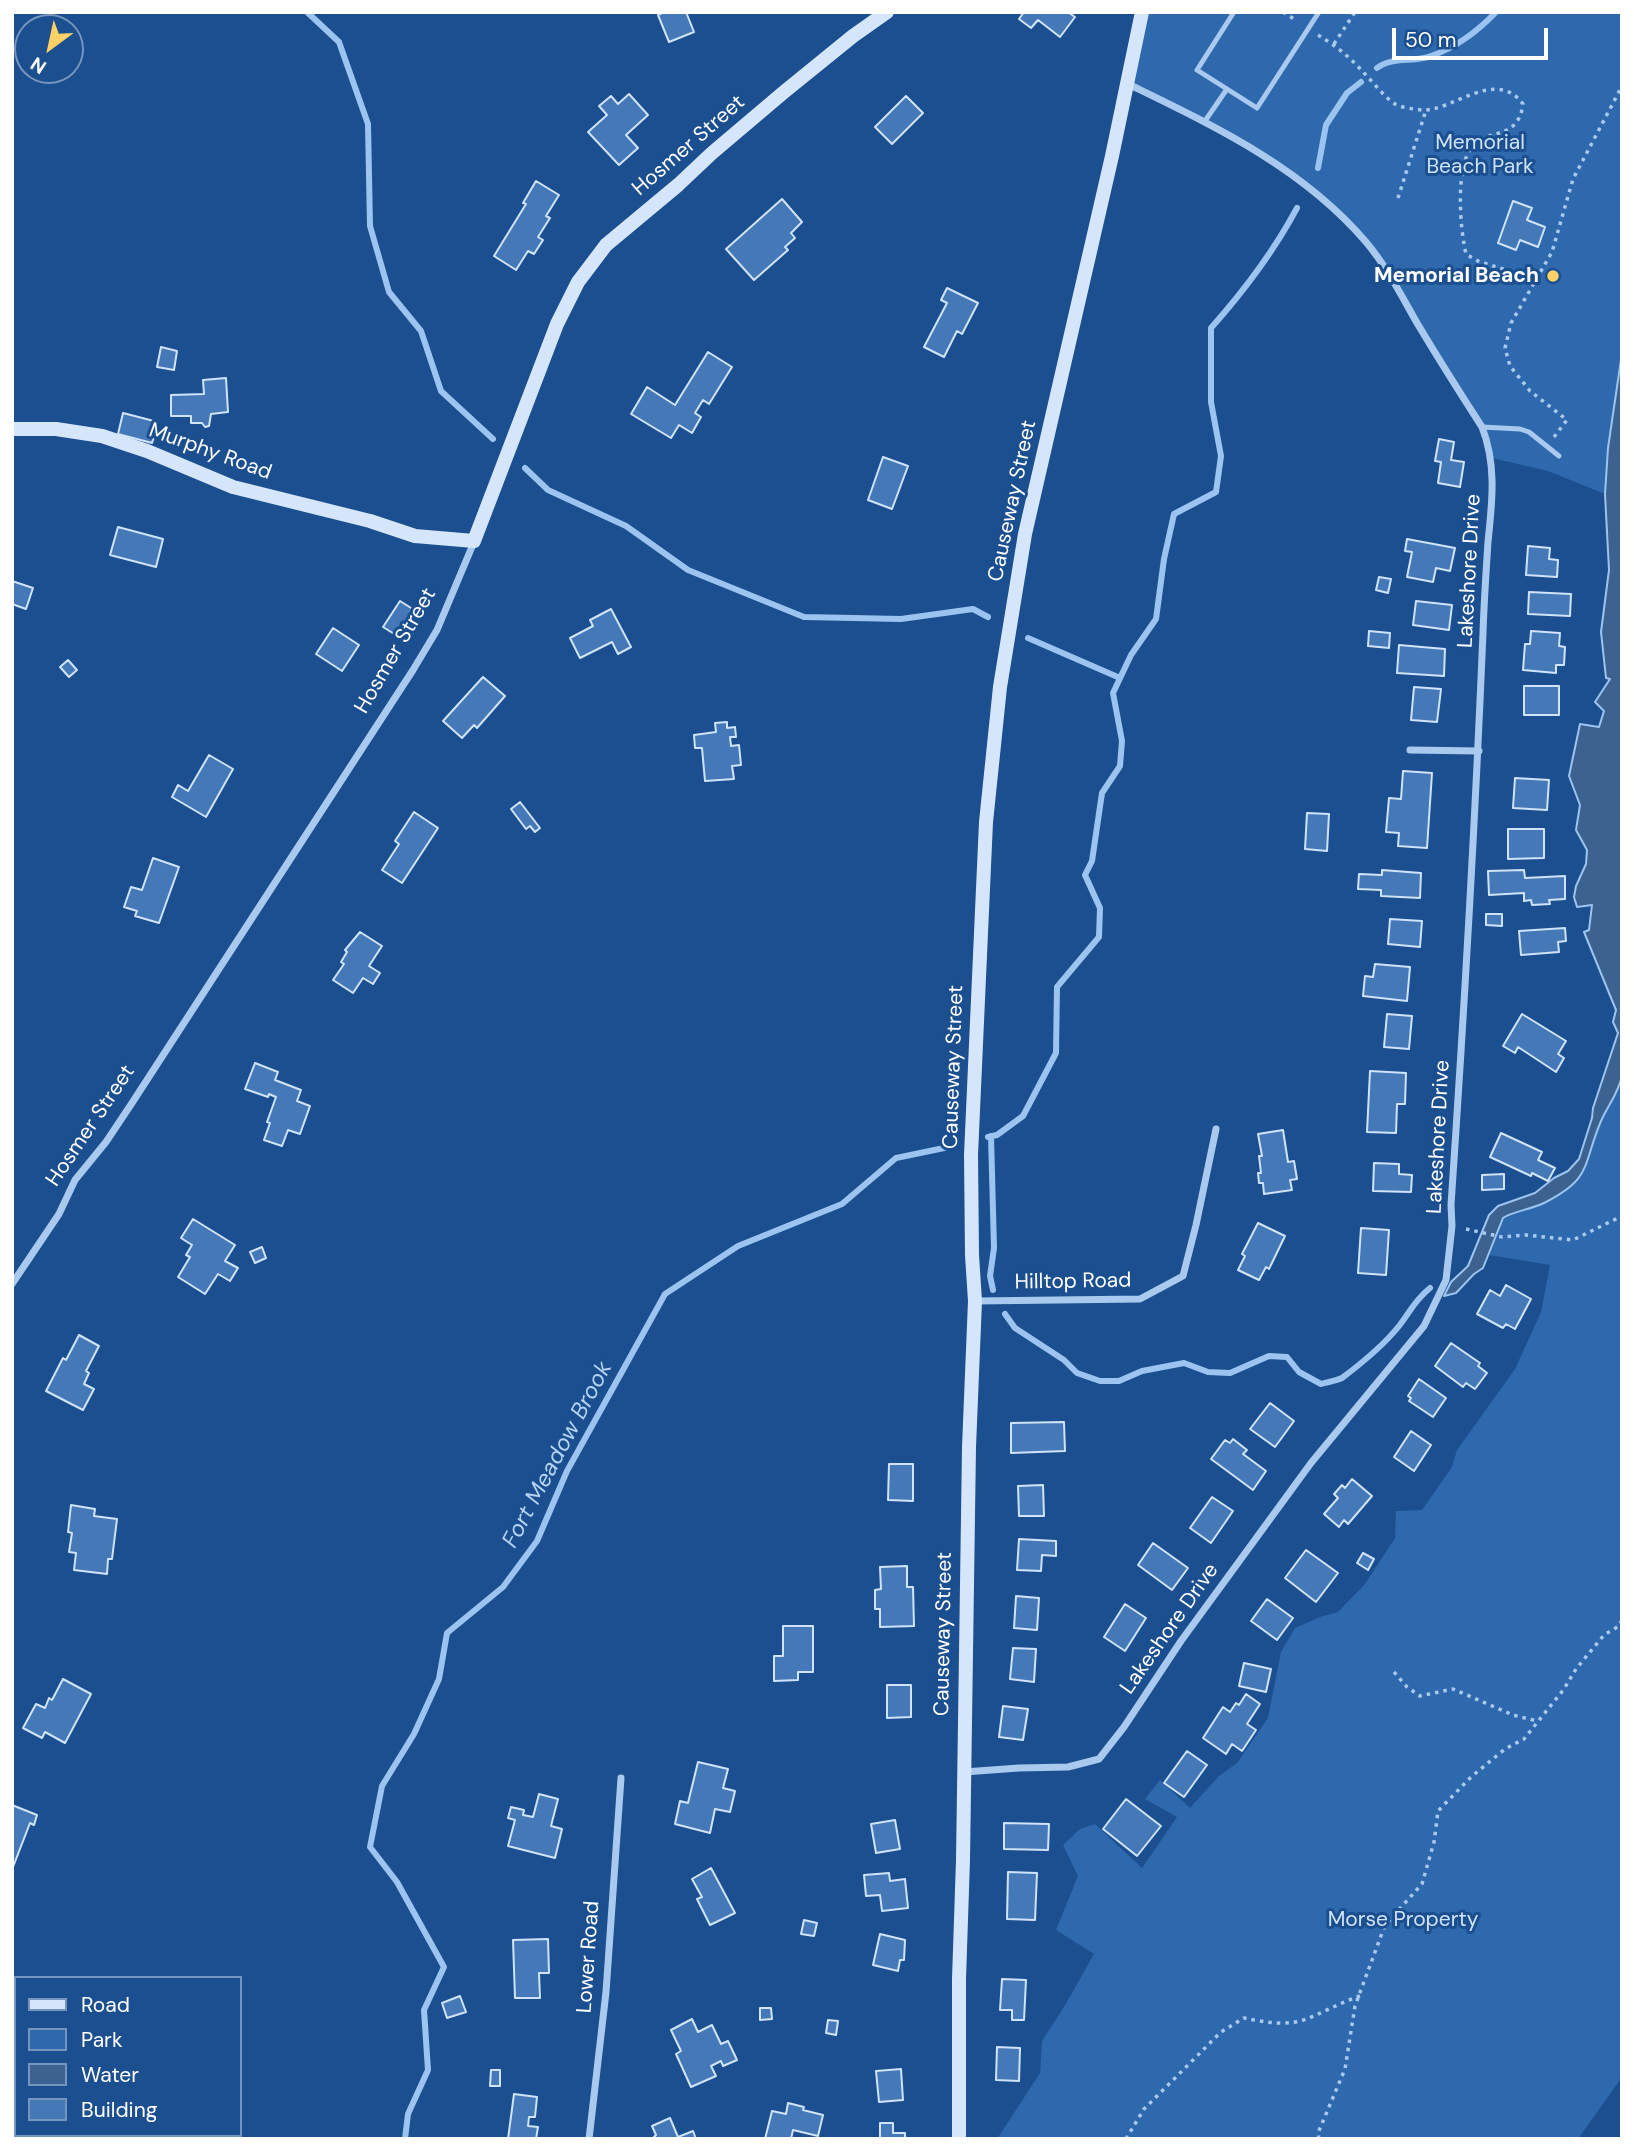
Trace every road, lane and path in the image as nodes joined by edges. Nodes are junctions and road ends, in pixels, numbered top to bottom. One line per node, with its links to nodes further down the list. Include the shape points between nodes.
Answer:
1 (887, 12): 20 (street, Hosmer Street, via 784,92 606,245 578,282 557,324)
2 (1142, 12): 9 (street, Causeway Street)
3 (1234, 12): 11 (lane, via 1197,70)
4 (1283, 12): 7 (path)
5 (1319, 12): 7 (lane)
6 (1355, 12): 8 (path)
7 (1309, 29): 8 (path); 11 (lane, via 1258,108)
8 (1334, 44): 12 (path, via 1397,105)
9 (1127, 83): 13 (street, Lakeshore Drive); 27 (street, Causeway Street, via 1025,534 1000,687 986,822 971,1155)
10 (1622, 86): 15 (path, via 1573,179 1552,252)
11 (1227, 89): 13 (lane)
12 (1426, 110): 14 (path); 15 (path, via 1465,95 1488,92 1513,93 1523,104 1521,117 1513,126 1473,145 1465,158 1461,233 1466,254)
13 (1205, 121): 16 (street, Lakeshore Drive, via 1270,158 1325,201 1366,243)
14 (1398, 198)
15 (1537, 280): 18 (path, via 1511,324 1505,348 1510,366 1530,391 1567,420)
16 (1482, 428): 18 (lane, via 1529,432); 22 (street, Lakeshore Drive, via 1492,458 1493,490)
17 (12, 429): 20 (street, Murphy Road, via 102,436 233,487 415,536)
18 (1547, 447): 19 (lane)
19 (1559, 456)
20 (474, 541): 26 (street, Hosmer Street, via 437,630 413,670 119,1122 75,1180 59,1214)
21 (1410, 750): 22 (street)
22 (1479, 751): 31 (street, Lakeshore Drive, via 1452,1226 1446,1280 1424,1326 1311,1463 1099,1759 1068,1768)
23 (1216, 1129): 27 (street, Hilltop Road, via 1183,1276 1140,1299)
24 (1622, 1216): 25 (path, via 1573,1240 1502,1237)
25 (1478, 1231)
26 (12, 1284)
27 (975, 1301): 31 (street, Causeway Street)
28 (1621, 1623): 30 (path, via 1604,1635)
29 (1394, 1672): 30 (path, via 1420,1696 1453,1689)
30 (1537, 1721): 33 (path, via 1524,1739 1471,1777 1438,1811 1422,1884 1385,1925)
31 (963, 1772): 35 (street, Causeway Street)
32 (621, 1778): 34 (street, Lower Road, via 606,1992)
33 (1360, 1996): 36 (path, via 1307,2020 1271,2024 1244,2018 1221,2032 1144,2109); 37 (path, via 1345,2068)
34 (589, 2139)
35 (958, 2139)
36 (1126, 2139)
37 (1319, 2139)

